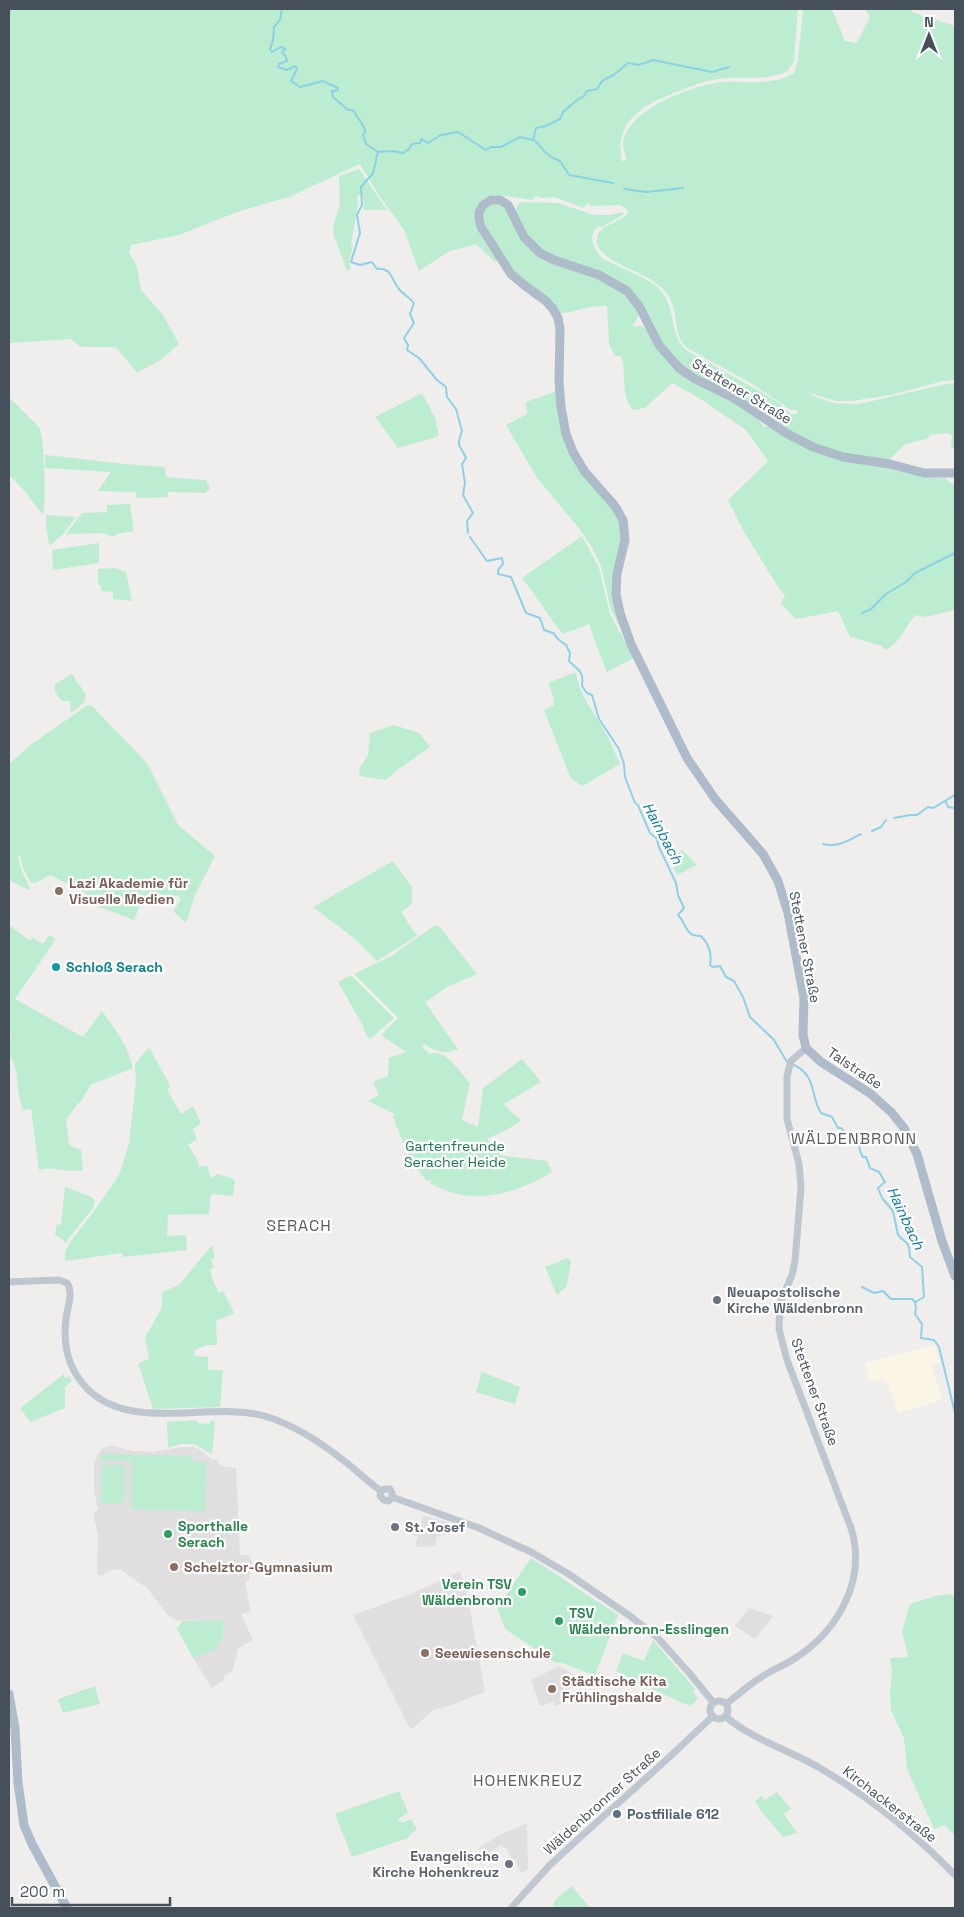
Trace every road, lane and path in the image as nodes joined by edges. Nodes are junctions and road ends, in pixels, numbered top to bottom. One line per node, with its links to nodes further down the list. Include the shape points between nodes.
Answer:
1 (955, 473): 2 (main road, Stettener Straße, via 924,473 843,457 782,430 680,368 659,345 639,306 627,291 598,275 540,253 524,237 508,206 500,200 490,200 480,210 480,225 511,274 546,301 558,318 560,401 566,434 588,475 623,520 625,540 616,585 622,619 687,758 715,799 759,850 778,881 804,998)
2 (806, 1048): 3 (main road, Talstraße, via 871,1094 904,1128 917,1154); 7 (street, Stettener Straße, via 790,1064 787,1084 787,1119 799,1164 801,1187 795,1261 779,1306 780,1334 851,1528 856,1560 845,1605 834,1622 800,1655)
3 (955, 1276)
4 (9, 1282): 6 (street, via 64,1281 70,1290 65,1328 68,1355 82,1383 100,1399 141,1412 248,1413 293,1427 317,1441 381,1491 390,1489 392,1497 479,1528 532,1552 567,1573 657,1637)
5 (9, 1694): 11 (main road, via 24,1824)
6 (713, 1702): 7 (street); 8 (street, via 710,1710)
7 (726, 1704): 9 (street, via 728,1711)
8 (713, 1716): 9 (street, via 719,1719); 12 (street, Wäldenbronner Straße, via 549,1866)
9 (725, 1716): 10 (street, Kirchackerstraße, via 757,1738 845,1783 900,1825)
10 (955, 1875)
11 (67, 1908)
12 (511, 1908)

